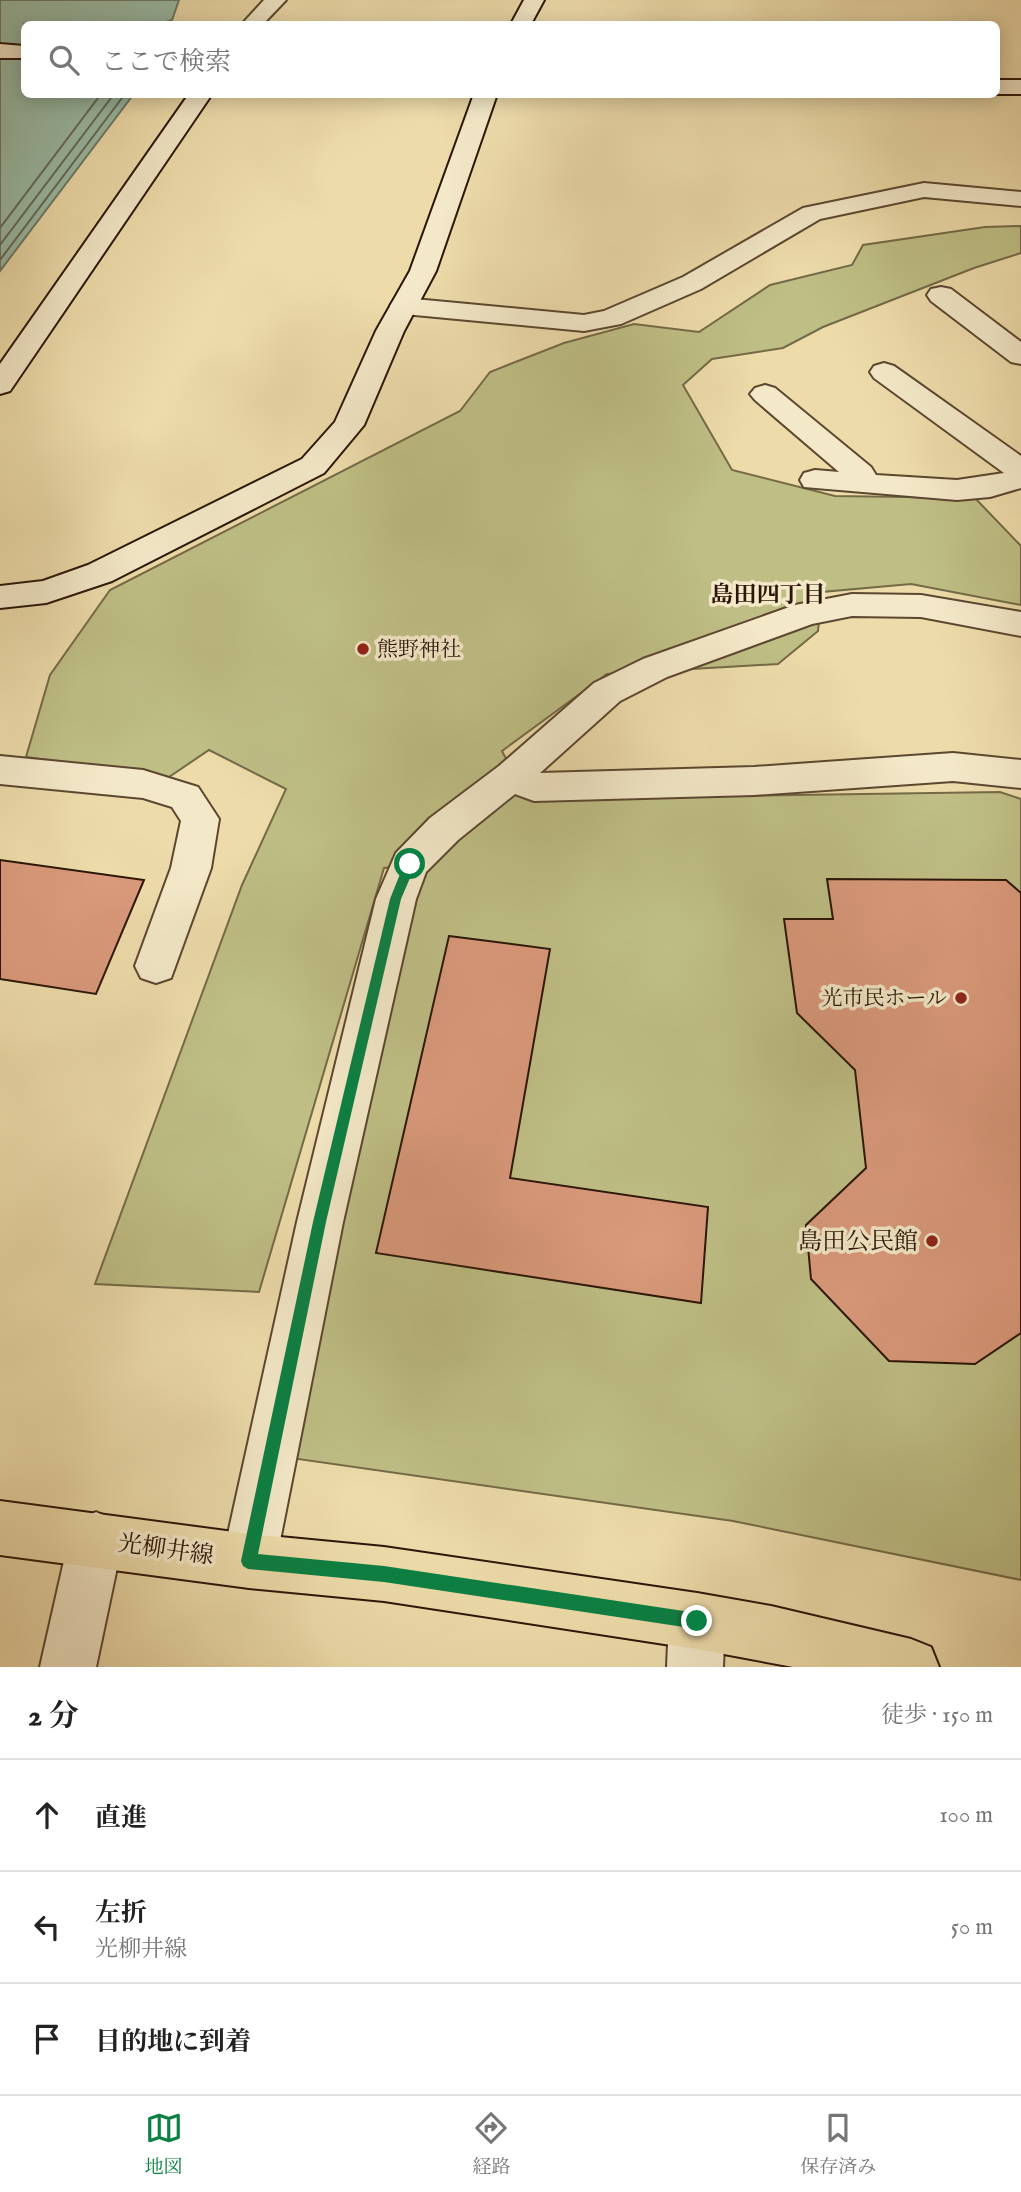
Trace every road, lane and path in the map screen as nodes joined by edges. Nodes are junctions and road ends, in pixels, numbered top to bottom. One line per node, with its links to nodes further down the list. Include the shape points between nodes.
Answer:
1 (276, 0): 3 (street)
2 (534, 0): 4 (street)
3 (255, 21)
4 (524, 21)
5 (0, 51): 6 (street)
6 (21, 52)
7 (1000, 87): 8 (street)
8 (1021, 87)
9 (198, 98): 16 (street)
10 (485, 98): 13 (street, via 423,271)
11 (1021, 199): 13 (street, via 924,190 812,213 692,283 611,318 584,323)
12 (941, 295): 14 (street)
13 (404, 306): 22 (street, via 349,425 313,466 100,573 46,592)
14 (1020, 355)
15 (884, 372): 18 (street)
16 (0, 385)
17 (765, 394): 21 (street, via 860,474)
18 (1021, 471)
19 (1021, 478): 21 (street, via 957,490)
20 (815, 480): 21 (street)
21 (863, 483)
22 (0, 597)
23 (1021, 624): 26 (street, via 920,606 852,605 807,613 655,668 607,692)
24 (0, 770): 27 (street, via 143,785 185,797 200,820 191,868)
25 (1021, 774): 26 (street, via 954,767 754,781 534,787)
26 (512, 776): 30 (street, via 444,829 410,864 396,899 320,1222)
27 (156, 967)
28 (0, 1528): 29 (main road, 光柳井線)
29 (96, 1539): 30 (main road, 光柳井線); 32 (street)
30 (248, 1561): 31 (main road, 光柳井線, via 384,1574)
31 (696, 1644): 33 (main road, 光柳井線, via 771,1634)
32 (68, 1667)
33 (911, 1667)

